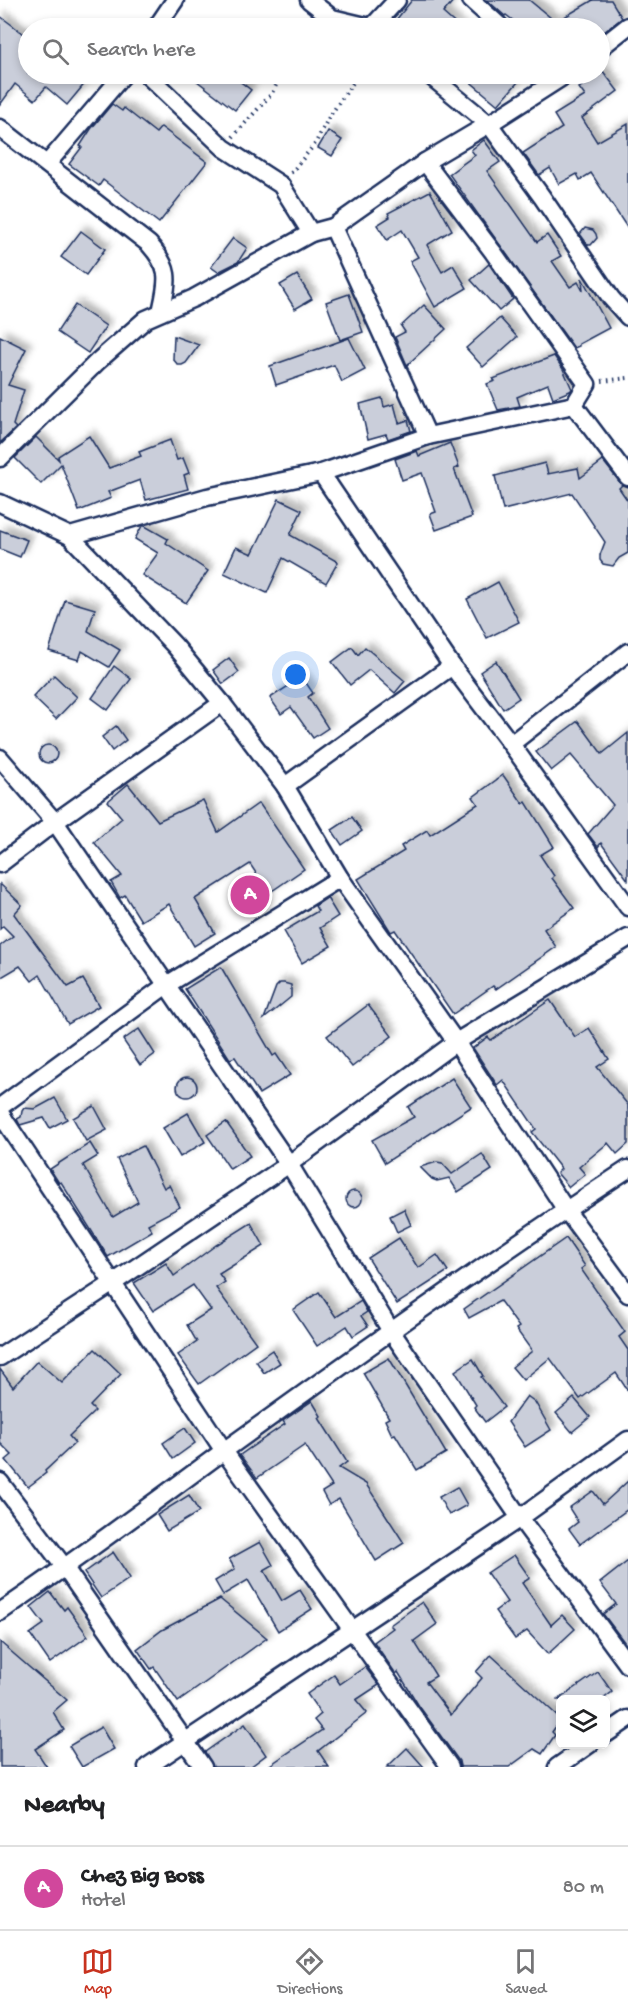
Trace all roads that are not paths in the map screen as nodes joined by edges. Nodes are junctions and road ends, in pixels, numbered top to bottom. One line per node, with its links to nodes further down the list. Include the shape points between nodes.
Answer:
1 (175, 0): 5 (street)
2 (309, 0): 6 (street)
3 (397, 0): 7 (street)
4 (471, 0): 8 (street)
5 (163, 18)
6 (332, 18)
7 (382, 18)
8 (491, 18)
9 (628, 26): 10 (street)
10 (610, 40)
11 (115, 84): 18 (street)
12 (157, 84): 20 (street, via 224,148 281,185)
13 (440, 84): 15 (street)
14 (548, 84): 15 (street)
15 (489, 124): 17 (street); 22 (street)
16 (0, 128): 18 (street)
17 (425, 162): 19 (street); 23 (street, via 587,384)
18 (47, 164): 21 (street, via 162,258 168,280)
19 (333, 227): 20 (street); 24 (street)
20 (311, 233): 21 (street)
21 (161, 312): 25 (street, via 146,319 98,362)
22 (628, 317)
23 (574, 405): 24 (street); 27 (street)
24 (428, 436): 26 (street)
25 (0, 458)
26 (321, 473): 29 (street, via 207,497); 31 (street)
27 (628, 477)
28 (0, 503): 29 (street)
29 (70, 536): 32 (street, via 175,646)
30 (628, 652): 33 (street)
31 (452, 666): 33 (street); 35 (street)
32 (222, 703): 35 (street); 36 (street)
33 (511, 744): 39 (street)
34 (0, 758): 36 (street)
35 (285, 786): 38 (street)
36 (55, 822): 37 (street); 41 (street)
37 (0, 864)
38 (340, 878): 41 (street); 42 (street)
39 (628, 906)
40 (628, 938): 42 (street)
41 (165, 986): 43 (street); 45 (street)
42 (456, 1042): 45 (street); 47 (street)
43 (0, 1107)
44 (0, 1113): 48 (street)
45 (289, 1164): 48 (street); 50 (street)
46 (628, 1169): 47 (street)
47 (566, 1210): 49 (street); 50 (street)
48 (113, 1283): 51 (street); 53 (street)
49 (628, 1294)
50 (391, 1331): 53 (street); 55 (street)
51 (0, 1357)
52 (628, 1440): 55 (street)
53 (224, 1451): 56 (street); 58 (street)
54 (0, 1482): 56 (street)
55 (520, 1518): 58 (street); 59 (street)
56 (65, 1568): 57 (street); 62 (street)
57 (0, 1612)
58 (353, 1630): 62 (street); 66 (street)
59 (628, 1665)
60 (628, 1719): 61 (street)
61 (610, 1731)
62 (184, 1740): 64 (street); 65 (street)
63 (583, 1749): 67 (street)
64 (147, 1767)
65 (203, 1767)
66 (450, 1767)
67 (557, 1767)

